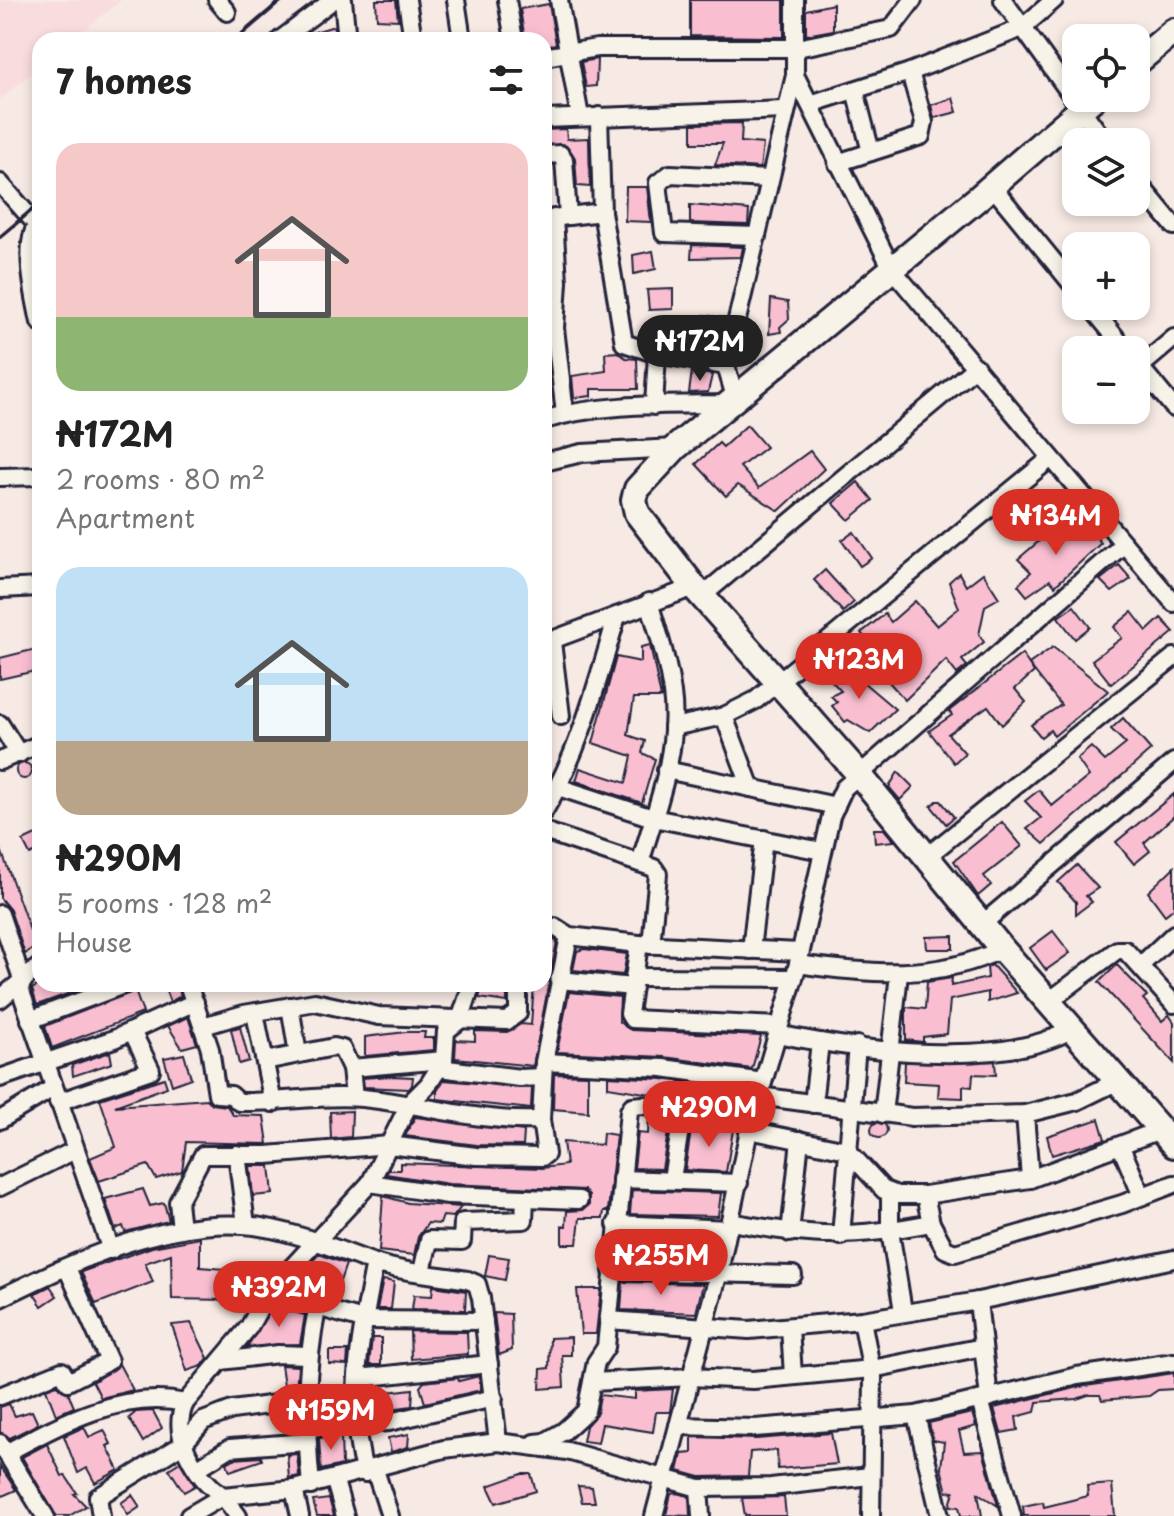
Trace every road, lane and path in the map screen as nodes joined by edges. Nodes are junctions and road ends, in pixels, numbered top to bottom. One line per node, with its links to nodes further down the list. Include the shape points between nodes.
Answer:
1 (333, 0): 12 (street)
2 (343, 0): 13 (street)
3 (407, 0): 14 (street)
4 (456, 0): 15 (street)
5 (507, 0): 16 (street)
6 (559, 0): 19 (street)
7 (795, 0): 18 (street)
8 (913, 0): 18 (street, via 891,29)
9 (1003, 0): 11 (street)
10 (1054, 0): 11 (street)
11 (1022, 28): 22 (street); 24 (street)
12 (291, 32)
13 (346, 32)
14 (412, 32)
15 (461, 32)
16 (513, 32)
17 (1171, 40): 20 (street)
18 (797, 48): 19 (street); 23 (street)
19 (568, 52): 21 (street); 30 (street)
20 (1150, 54)
21 (552, 55)
22 (910, 72): 25 (street); 32 (street, via 924,130 921,136)
23 (795, 75): 26 (street); 27 (street)
24 (1062, 75)
25 (855, 90): 26 (street); 32 (street)
26 (810, 104): 34 (street)
27 (784, 110): 29 (street); 35 (street)
28 (1078, 112): 37 (street)
29 (599, 116): 30 (street); 39 (street)
30 (580, 117): 31 (street)
31 (552, 119)
32 (871, 152): 34 (street)
33 (552, 154): 41 (street, via 564,159)
34 (837, 163): 45 (street)
35 (768, 179): 44 (street); 44 (street, via 670,174 658,183 664,233)
36 (0, 183): 40 (street)
37 (992, 186): 45 (street); 46 (street)
38 (1150, 197): 42 (street)
39 (602, 212): 41 (street); 51 (street, via 624,343)
40 (32, 217)
41 (556, 218): 59 (street, via 555,328)
42 (1174, 226)
43 (32, 233): 47 (street)
44 (757, 236): 53 (street)
45 (892, 269): 54 (street); 56 (street)
46 (1062, 272)
47 (32, 273)
48 (1101, 320): 49 (street)
49 (1115, 336)
50 (1174, 338): 52 (street)
51 (657, 354): 53 (street); 57 (street)
52 (1150, 356)
53 (726, 366): 56 (street)
54 (976, 367): 62 (street); 69 (street)
55 (1150, 379): 58 (street)
56 (729, 401): 57 (street); 61 (street)
57 (654, 406): 59 (street)
58 (1174, 408)
59 (565, 414): 60 (street)
60 (552, 418)
61 (675, 448): 63 (street, via 595,452); 69 (street, via 637,489 634,500 637,513)
62 (1051, 458): 66 (street); 76 (street)
63 (552, 460)
64 (32, 476): 65 (street)
65 (0, 477)
66 (1124, 544): 71 (street); 88 (street)
67 (32, 587): 68 (street)
68 (0, 589)
69 (698, 591): 70 (street); 76 (street)
70 (649, 602): 72 (street); 82 (street, via 664,651)
71 (1174, 603)
72 (617, 616): 73 (street); 77 (street)
73 (552, 641)
74 (1174, 657): 97 (street)
75 (552, 665): 78 (street)
76 (779, 683): 79 (street); 88 (street)
77 (587, 714): 78 (street); 89 (street)
78 (561, 716): 80 (street)
79 (724, 716): 82 (street); 90 (street)
80 (552, 718)
81 (0, 724): 84 (street)
82 (673, 727): 87 (street)
83 (32, 748): 84 (street)
84 (19, 754): 85 (street)
85 (0, 761)
86 (1174, 762): 100 (street)
87 (666, 770): 90 (street); 93 (street)
88 (858, 773): 92 (street); 97 (street)
89 (558, 787): 91 (street); 93 (street)
90 (751, 788): 92 (street)
91 (552, 797)
92 (836, 806): 96 (street)
93 (653, 818): 95 (street); 98 (street)
94 (552, 834): 98 (street)
95 (764, 839): 96 (street); 106 (street)
96 (822, 851): 107 (street)
97 (925, 858): 100 (street)
98 (640, 863): 104 (street, via 658,874)
99 (0, 914): 113 (street)
100 (981, 925): 105 (street)
101 (552, 927): 103 (street)
102 (1174, 934): 108 (street)
103 (569, 936): 104 (street); 111 (street)
104 (645, 945): 106 (street); 112 (street)
105 (1002, 949): 110 (street, via 976,962); 119 (street)
106 (751, 950): 107 (street)
107 (797, 965): 110 (street); 112 (street); 127 (street)
108 (1141, 965): 119 (street, via 1117,950); 120 (street)
109 (32, 974): 113 (street)
110 (899, 974): 131 (street)
111 (559, 980): 112 (street); 137 (street)
112 (634, 982): 127 (street, via 632,1019)
113 (21, 984): 118 (street); 123 (street)
114 (93, 992): 123 (street)
115 (191, 992): 125 (street); 128 (street)
116 (469, 992): 124 (street)
117 (518, 992): 124 (street, via 514,1019)
118 (0, 999)
119 (1048, 1002): 126 (street)
120 (1174, 1004)
121 (290, 1006): 122 (street); 124 (street, via 331,1003 379,1016); 132 (street)
122 (255, 1013): 125 (street); 133 (street)
123 (30, 1020): 134 (street)
124 (460, 1020): 135 (street, via 446,1031)
125 (203, 1026): 143 (street, via 217,1094 239,1102)
126 (1072, 1029): 131 (street, via 1054,1040 1002,1052); 139 (street)
127 (778, 1030): 129 (street); 140 (street)
128 (132, 1031): 134 (street); 141 (street, via 151,1070)
129 (820, 1042): 130 (street); 145 (street)
130 (857, 1045): 131 (street); 147 (street)
131 (889, 1048): 148 (street)
132 (298, 1054): 133 (street); 136 (street, via 334,1047 348,1056)
133 (265, 1061): 143 (street)
134 (44, 1064): 138 (street); 141 (street)
135 (441, 1064): 136 (street); 137 (street); 144 (street)
136 (351, 1068): 142 (street)
137 (543, 1070): 140 (street, via 663,1068); 151 (street)
138 (0, 1078)
139 (1118, 1081): 149 (street, via 1077,1101); 153 (street)
140 (761, 1089): 145 (street); 152 (street)
141 (55, 1095): 150 (street); 158 (street)
142 (354, 1097): 143 (street); 144 (street)
143 (273, 1103)
144 (409, 1104): 151 (street, via 481,1118); 155 (street)
145 (813, 1104): 147 (street)
146 (683, 1111): 152 (street); 160 (street, via 632,1106); 161 (street)
147 (851, 1111): 148 (street); 157 (street)
148 (883, 1114): 149 (street)
149 (1025, 1114): 162 (street)
150 (0, 1120)
151 (541, 1120): 155 (street, via 546,1154 542,1157 476,1156)
152 (750, 1126): 154 (street); 164 (street)
153 (1169, 1137): 156 (street)
154 (800, 1140): 157 (street); 178 (street)
155 (389, 1145): 159 (street); 163 (street)
156 (1121, 1147): 162 (street); 169 (street)
157 (847, 1150): 167 (street); 179 (street)
158 (73, 1151): 166 (street); 181 (street)
159 (237, 1154): 174 (street); 176 (street, via 198,1159 178,1202)
160 (621, 1179): 161 (street); 173 (street)
161 (672, 1179): 164 (street)
162 (1030, 1179): 168 (street)
163 (370, 1183): 170 (street, via 448,1195); 180 (street)
164 (739, 1183): 175 (street)
165 (1174, 1184): 169 (street)
166 (0, 1187)
167 (890, 1193): 168 (street); 177 (street)
168 (925, 1195): 172 (street)
169 (1142, 1196): 172 (street, via 955,1253 945,1249)
170 (525, 1198): 171 (street); 186 (street, via 524,1220 463,1222 462,1241 429,1240)
171 (579, 1200)
172 (931, 1223): 177 (street)
173 (616, 1224): 175 (street); 185 (street)
174 (246, 1225): 176 (street); 180 (street)
175 (730, 1225): 178 (street); 187 (street)
176 (181, 1228): 181 (street)
177 (890, 1231): 179 (street); 193 (street)
178 (790, 1233): 179 (street)
179 (841, 1236)
180 (319, 1240): 183 (street); 189 (street)
181 (111, 1250): 184 (street)
182 (1174, 1259): 191 (street)
183 (375, 1263): 186 (street); 194 (street)
184 (67, 1268): 190 (street); 210 (street, via 109,1361 68,1382 62,1371)
185 (612, 1271): 187 (street); 195 (street)
186 (422, 1272): 197 (street, via 477,1284)
187 (719, 1272): 188 (street); 198 (street)
188 (793, 1275)
189 (268, 1293): 192 (street); 202 (street)
190 (0, 1298)
191 (978, 1301): 193 (street); 200 (street)
192 (317, 1309): 194 (street); 201 (street)
193 (903, 1311): 196 (street)
194 (363, 1320): 197 (street); 208 (street)
195 (608, 1320): 198 (street); 209 (street, via 606,1347)
196 (862, 1320): 199 (street); 205 (street)
197 (484, 1321): 204 (street)
198 (704, 1327): 199 (street); 207 (street)
199 (790, 1327): 206 (street)
200 (983, 1347): 205 (street); 212 (street)
201 (308, 1355): 202 (street); 213 (street)
202 (221, 1361): 214 (street)
203 (1174, 1362): 212 (street, via 1077,1376)
204 (489, 1364): 208 (street); 211 (street)
205 (872, 1369): 206 (street); 216 (street)
206 (793, 1376): 207 (street)
207 (690, 1377): 209 (street); 218 (street)
208 (359, 1378): 217 (street)
209 (592, 1382): 222 (street, via 586,1411 578,1421 545,1442)
210 (0, 1396)
211 (494, 1398): 217 (street, via 389,1422); 220 (street)
212 (985, 1399): 215 (street); 244 (street)
213 (305, 1400): 219 (street); 221 (street, via 232,1410 203,1421)
214 (185, 1403): 221 (street, via 179,1415); 223 (street, via 146,1401 101,1410)
215 (916, 1415): 216 (street); 243 (street)
216 (872, 1420): 218 (street, via 755,1428); 227 (street)
217 (357, 1423): 219 (street); 225 (street)
218 (678, 1426): 226 (street)
219 (307, 1435): 224 (street, via 230,1448); 229 (street)
220 (498, 1442): 222 (street); 225 (street, via 444,1449)
221 (183, 1444): 224 (street); 234 (street, via 98,1497)
222 (526, 1444): 226 (street)
223 (3, 1448): 233 (street)
224 (198, 1468): 232 (street)
225 (370, 1471): 228 (street); 239 (street)
226 (662, 1476): 230 (street); 240 (street)
227 (870, 1476): 230 (street, via 771,1487); 242 (street)
228 (335, 1481): 229 (street); 238 (street)
229 (311, 1486): 231 (street)
230 (699, 1488): 241 (street)
231 (294, 1489): 232 (street); 237 (street)
232 (223, 1496): 235 (street); 236 (street)
233 (45, 1516)
234 (101, 1516)
235 (189, 1516)
236 (238, 1516)
237 (300, 1516)
238 (345, 1516)
239 (390, 1516)
240 (654, 1516)
241 (701, 1516)
242 (871, 1516)
243 (940, 1516)
244 (1012, 1516)

